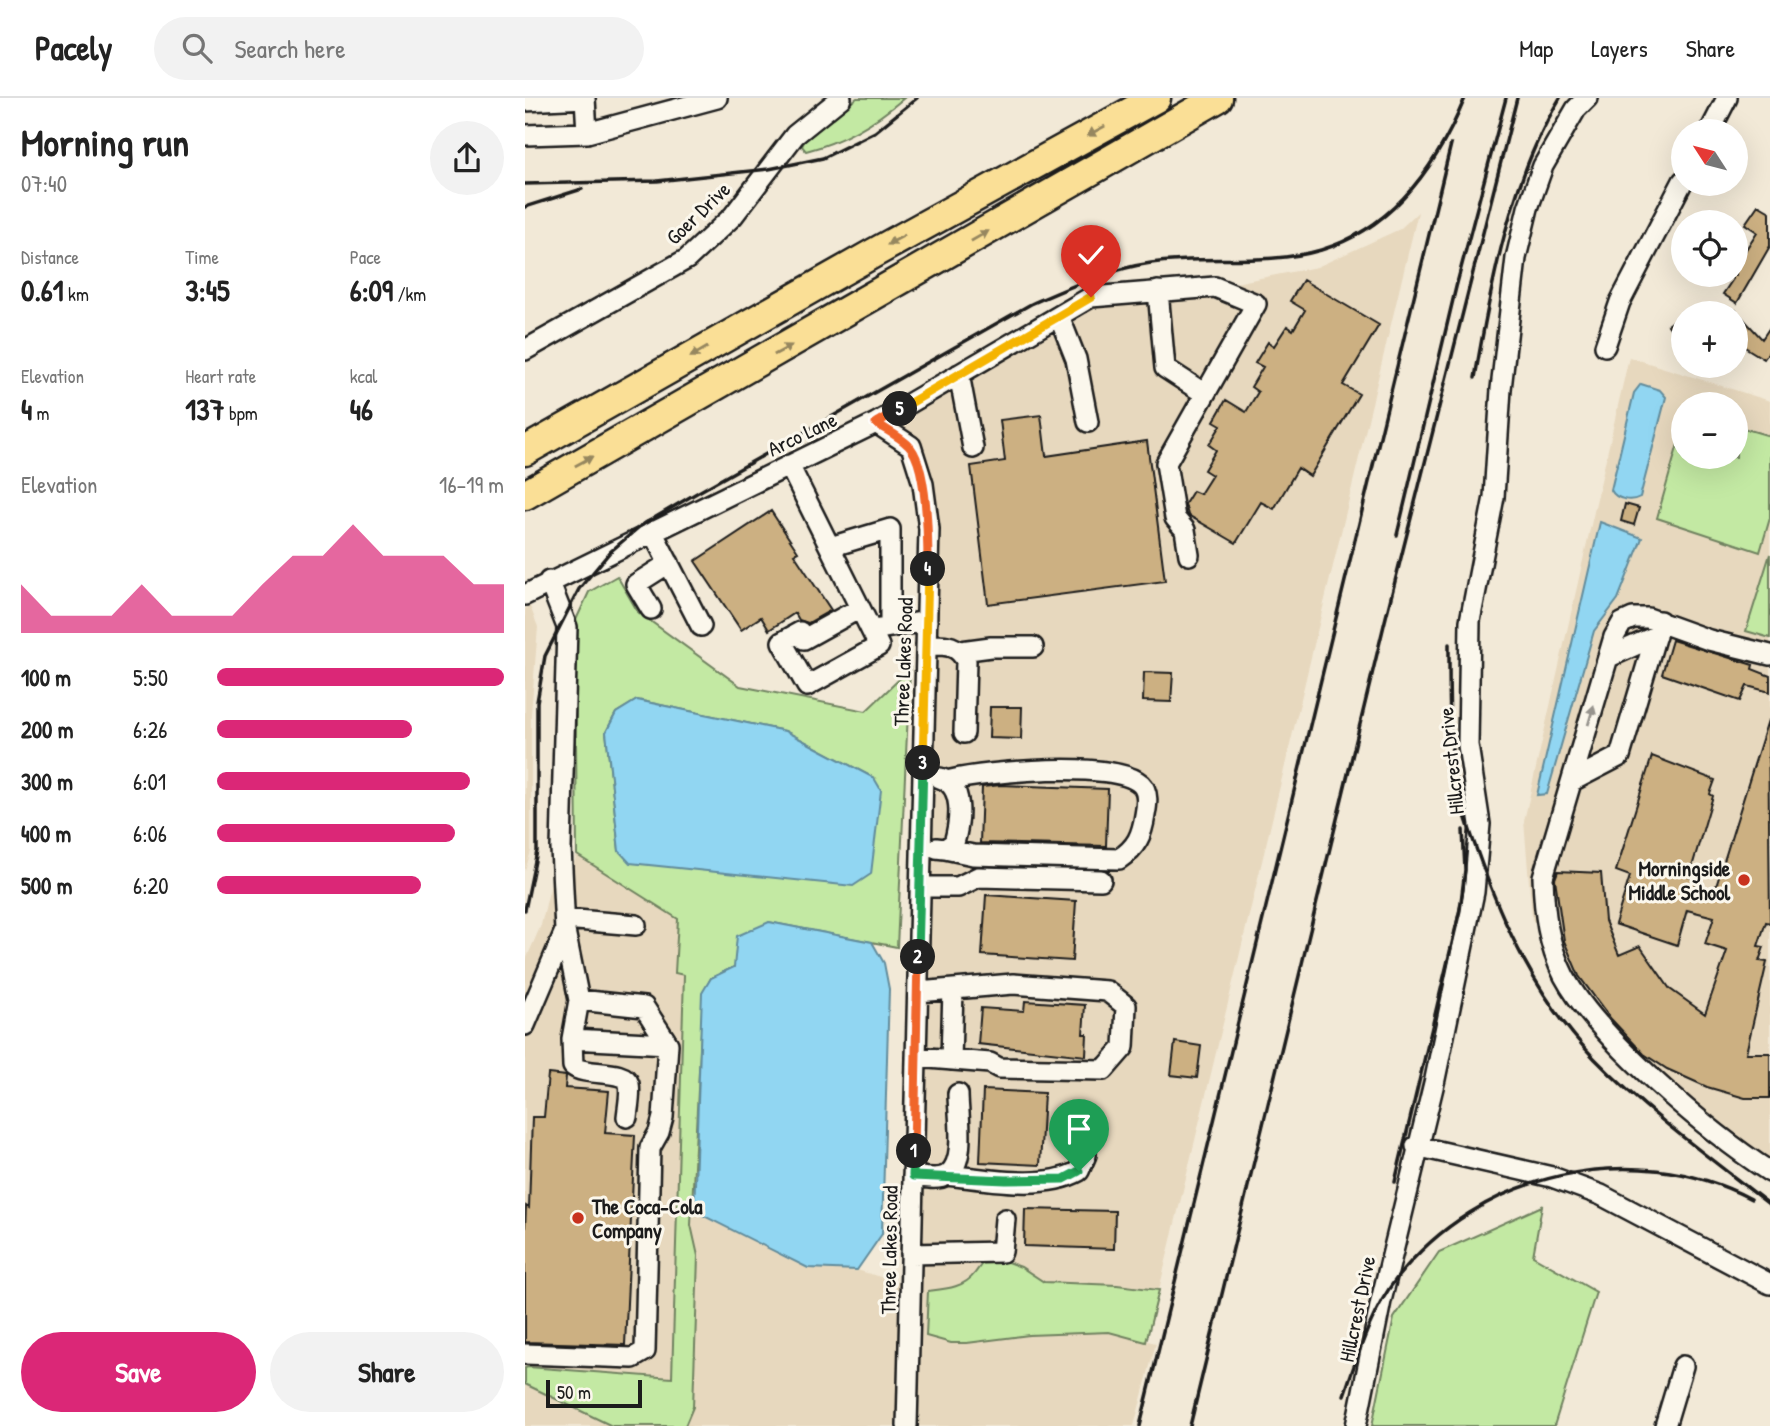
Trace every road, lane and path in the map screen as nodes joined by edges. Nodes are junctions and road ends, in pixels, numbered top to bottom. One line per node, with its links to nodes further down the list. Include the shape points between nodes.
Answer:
1 (717, 98): 9 (street)
2 (841, 98): 15 (street, Goer Drive, via 795,135 733,216 687,259)
3 (1156, 98): 21 (highway, one-way to 21)
4 (1218, 98): 23 (highway, one-way to 4)
5 (1587, 98): 61 (street, Hillcrest Drive, via 1543,166 1516,258 1494,497 1470,621 1468,745 1480,824 1474,892 1435,1079)
6 (1727, 98): 8 (street)
7 (525, 100): 9 (street, via 585,98)
8 (1716, 119)
9 (587, 133): 10 (street)
10 (525, 135)
11 (1675, 196): 14 (street, via 1620,302)
12 (1158, 291): 13 (street, Arco Lane, via 1091,297); 17 (street, via 1165,368); 17 (street, via 1215,286 1256,304)
13 (1059, 316): 16 (street, Arco Lane); 18 (street, via 1076,359)
14 (1605, 346)
15 (525, 351)
16 (959, 374): 19 (street, Arco Lane); 20 (street)
17 (1205, 394): 26 (street, via 1166,463 1175,518 1185,530)
18 (1089, 422)
19 (876, 423): 22 (street, Arco Lane); 32 (street, Three Lakes Road, via 911,446 923,484 929,529)
20 (972, 448)
21 (525, 451)
22 (789, 465): 24 (street, Arco Lane); 25 (street)
23 (525, 495)
24 (652, 531): 27 (street); 28 (street, Arco Lane)
25 (830, 547): 30 (street); 34 (street, via 890,529)
26 (1189, 555)
27 (669, 563): 31 (street, via 636,584); 33 (street)
28 (549, 581): 29 (street, Arco Lane); 48 (street, via 567,627 561,848)
29 (525, 595)
30 (860, 608): 34 (street); 34 (street, via 804,639 800,632 782,642 807,686 879,646)
31 (651, 609)
32 (927, 621): 34 (street); 36 (street, Three Lakes Road)
33 (701, 626)
34 (881, 629)
35 (1658, 629): 39 (street); 43 (street, via 1620,756); 43 (street, one-way to 35, via 1622,624 1633,618)
36 (926, 645): 38 (street, via 950,645); 41 (street, Three Lakes Road)
37 (1034, 647): 38 (street)
38 (961, 651): 40 (street, via 966,661)
39 (1770, 655)
40 (964, 733)
41 (923, 776): 42 (street); 44 (street, Three Lakes Road)
42 (951, 780): 45 (street, via 957,791 957,831 954,843); 45 (street, via 1006,771 1089,771 1125,776 1142,785 1147,800 1142,834 1119,859 973,855)
43 (1572, 781): 62 (street, via 1543,877 1544,911 1564,976 1619,1046 1690,1110)
44 (921, 846): 45 (street); 47 (street, Three Lakes Road)
45 (946, 849)
46 (1101, 880): 47 (street, via 978,877 958,887)
47 (920, 887): 51 (street, Three Lakes Road)
48 (565, 925): 49 (street); 52 (street); 53 (street)
49 (636, 925)
50 (953, 989): 51 (street); 57 (street); 57 (street, via 1013,984 1107,991 1126,1006 1124,1047 1104,1070 999,1068 991,1063)
51 (918, 992): 56 (street, Three Lakes Road)
52 (579, 1000): 54 (street); 55 (street, via 644,1007)
53 (525, 1025)
54 (572, 1039): 55 (street); 59 (street, via 577,1069 618,1074 627,1080)
55 (669, 1044): 68 (street, via 663,1117 650,1148 645,1351 633,1358)
56 (916, 1057): 57 (street); 64 (street, Three Lakes Road)
57 (951, 1060)
58 (958, 1094): 63 (street, via 957,1162)
59 (627, 1117)
60 (1085, 1125): 63 (street, via 1083,1163 1079,1171 1064,1179)
61 (1416, 1146): 67 (street, via 1552,1177 1601,1195); 71 (street, Hillcrest Drive)
62 (1770, 1172)
63 (947, 1175): 64 (street)
64 (913, 1176): 66 (street, Three Lakes Road)
65 (1005, 1219): 66 (street, via 1002,1252)
66 (911, 1254): 70 (street, Three Lakes Road)
67 (1770, 1284)
68 (525, 1354)
69 (1683, 1366): 72 (street)
70 (907, 1426)
71 (1356, 1426)
72 (1665, 1426)

